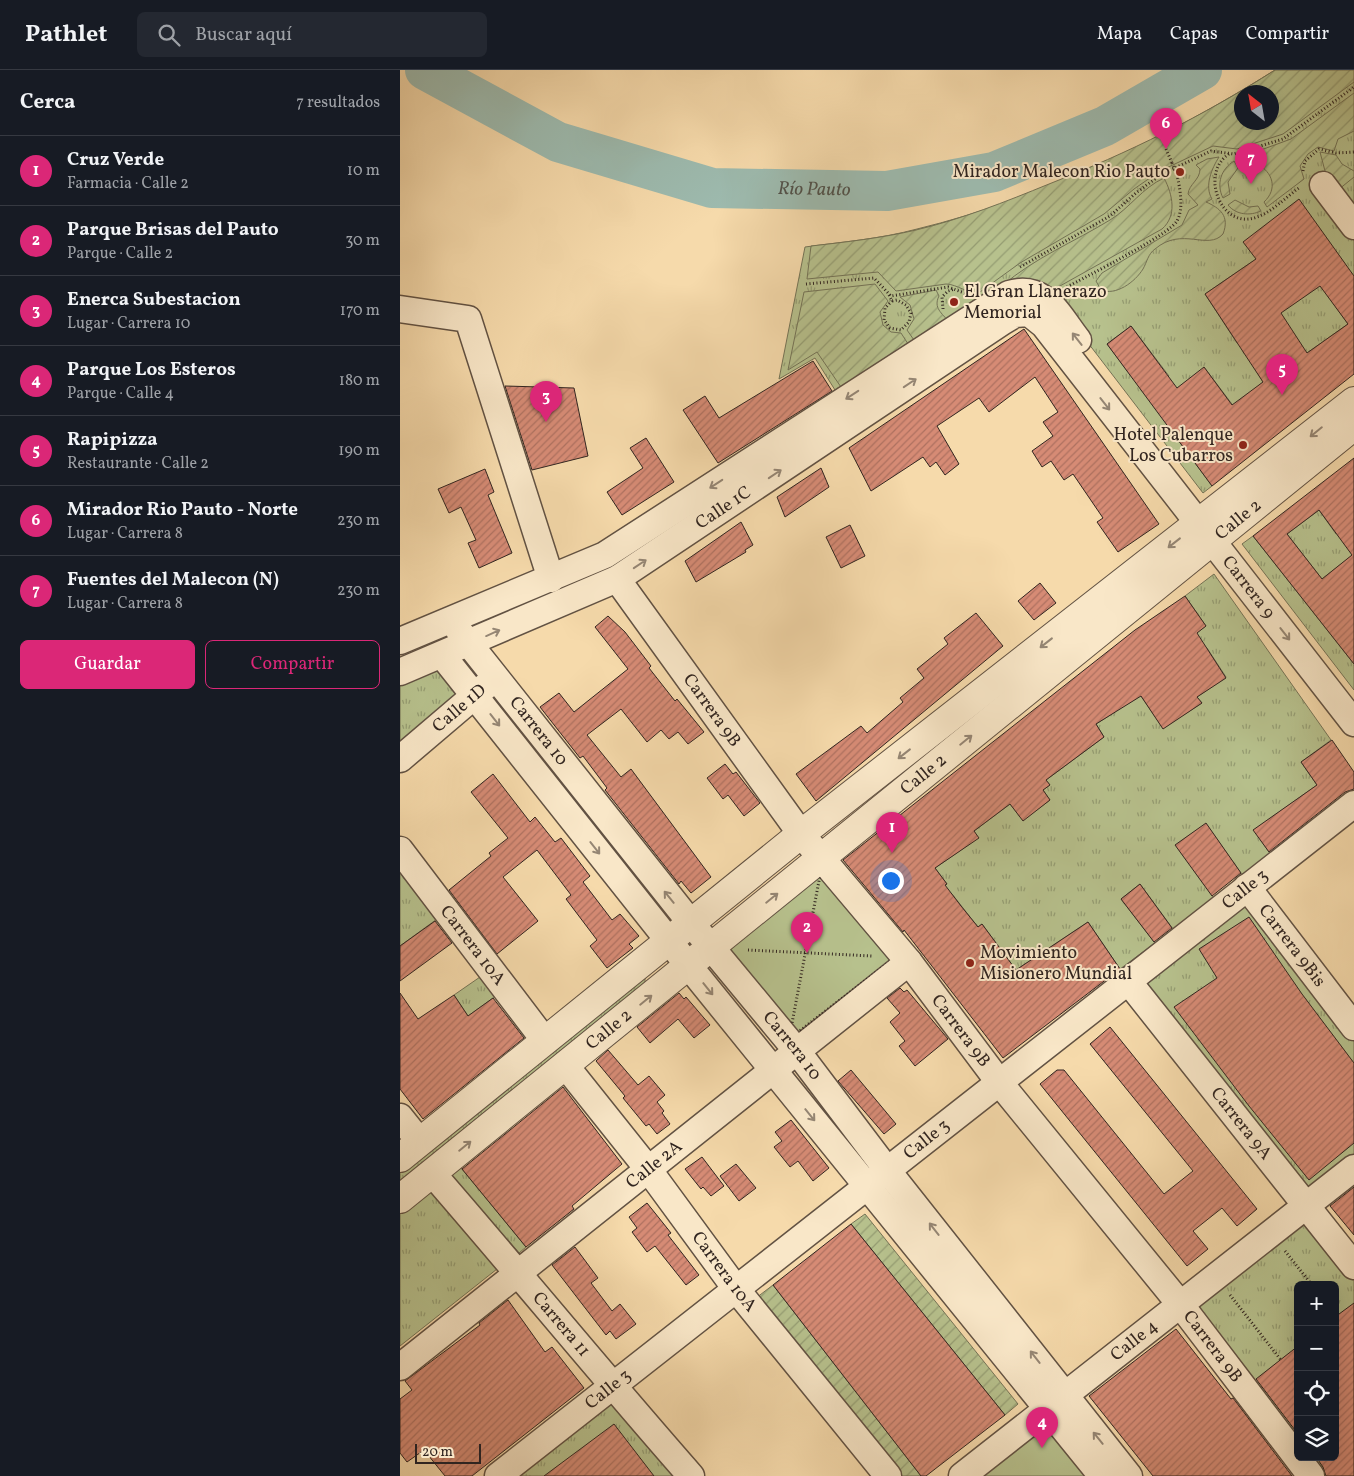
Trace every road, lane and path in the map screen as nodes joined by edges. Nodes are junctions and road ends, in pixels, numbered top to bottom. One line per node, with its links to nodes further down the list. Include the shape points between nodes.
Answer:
1 (1354, 87): 4 (path, via 1287,137)
2 (1166, 149): 9 (path, bridge, via 1177,175 1180,202 1174,225 1058,292)
3 (1354, 152): 5 (path, via 1317,150 1303,164)
4 (1230, 154): 5 (path, via 1219,168 1214,189 1222,205 1235,217 1258,217); 9 (path, via 1211,151 1162,174 1110,216)
5 (1312, 182): 6 (street)
6 (1354, 226)
7 (806, 284): 8 (path, via 874,278)
8 (888, 294): 10 (path, via 893,296 948,287); 11 (path)
9 (1030, 294): 15 (street, Carrera 9); 16 (street, Calle 1C, one-way to 16, via 1008,294 605,555); 17 (street, Calle 1C, one-way to 9, via 1015,314)
10 (971, 296)
11 (892, 301): 11 (path, via 901,301 911,312 910,322 901,330 890,328 884,320 886,308)
12 (400, 309): 16 (street, via 468,319)
13 (1354, 401): 15 (street, Calle 2, one-way to 15)
14 (1354, 426): 15 (street, Calle 2)
15 (1213, 527): 25 (street, Carrera 9); 26 (street, Carrera 9, one-way to 26); 29 (street, Calle 2, one-way to 29); 31 (street, Calle 2, one-way to 15)
16 (551, 579): 18 (street, Calle 1C)
17 (617, 579): 20 (street, Calle 1C, one-way to 17); 29 (street, Carrera 9B)
18 (450, 621): 19 (street, Calle 1C); 20 (street, Carrera 10)
19 (400, 641)
20 (469, 644): 21 (street, Calle 1C); 23 (street, Carrera 10)
21 (442, 656): 22 (street, Calle 1C); 24 (street, Carrera 10)
22 (400, 672)
23 (496, 678): 24 (street, Calle 1D); 33 (street, Carrera 10, one-way to 23)
24 (475, 696): 27 (street, Calle 1D); 34 (street, Carrera 10, one-way to 34)
25 (1354, 696)
26 (1354, 723)
27 (400, 759)
28 (1354, 804): 32 (street, Calle 3)
29 (801, 834): 31 (street, Carrera 9B); 33 (street, Calle 2)
30 (400, 850): 43 (street, Carrera 10A)
31 (819, 865): 35 (street, Calle 2, one-way to 31); 37 (path); 39 (street, Carrera 9B); 39 (path)
32 (1247, 887): 41 (street, Calle 3); 42 (street, Carrera 9Bis)
33 (691, 923): 34 (street, Calle 2); 35 (street, Carrera 10)
34 (669, 941): 40 (street, Carrera 10); 43 (street, Calle 2)
35 (710, 947): 40 (street, Calle 2); 44 (street, Carrera 10)
36 (747, 950): 37 (path)
37 (805, 953): 38 (path); 44 (path)
38 (878, 956)
39 (897, 959): 44 (street, Calle 2A); 44 (path); 47 (street, Carrera 9B)
40 (688, 965): 45 (street, Calle 2, one-way to 40); 46 (street, Carrera 10, one-way to 46)
41 (1128, 982): 47 (street, Calle 3); 55 (street, Carrera 9A)
42 (1354, 1027)
43 (545, 1041): 49 (street, Calle 2)
44 (790, 1041): 46 (street, Calle 2A); 53 (street, Carrera 10)
45 (565, 1065): 51 (street, Carrera 10A); 52 (street, Calle 2, one-way to 45)
46 (774, 1070): 51 (street, Calle 2A); 53 (street, Carrera 10, one-way to 53)
47 (999, 1082): 53 (street, Calle 3); 62 (street, Carrera 9B)
48 (400, 1116): 49 (street)
49 (410, 1150)
50 (1354, 1168): 55 (street, Calle 4)
51 (648, 1169): 58 (street, Calle 2A); 61 (street, Carrera 10A)
52 (432, 1174): 54 (street, Calle 2); 58 (street, Carrera 11)
53 (877, 1178): 61 (street, Calle 3); 66 (street, Carrera 10)
54 (400, 1199)
55 (1306, 1206): 56 (street, Calle 4); 57 (street, Carrera 9A)
56 (1271, 1233): 59 (street, Calle 4); 60 (path)
57 (1354, 1266)
58 (519, 1272): 64 (street, Calle 2A); 65 (street, Carrera 11)
59 (1216, 1276): 62 (street, Calle 4); 63 (path)
60 (1309, 1281)
61 (736, 1289): 65 (street, Calle 3); 69 (street, Carrera 10A)
62 (1180, 1304): 66 (street, Calle 4); 73 (street, Carrera 9B)
63 (1281, 1360)
64 (400, 1367)
65 (612, 1386): 67 (street, Calle 3); 68 (street, Carrera 11)
66 (1056, 1402): 70 (street, Calle 4); 71 (street, Carrera 10); 72 (street, Carrera 10, one-way to 66)
67 (498, 1476)
68 (691, 1476)
69 (888, 1476)
70 (962, 1476)
71 (1102, 1476)
72 (1129, 1476)
73 (1312, 1476)

